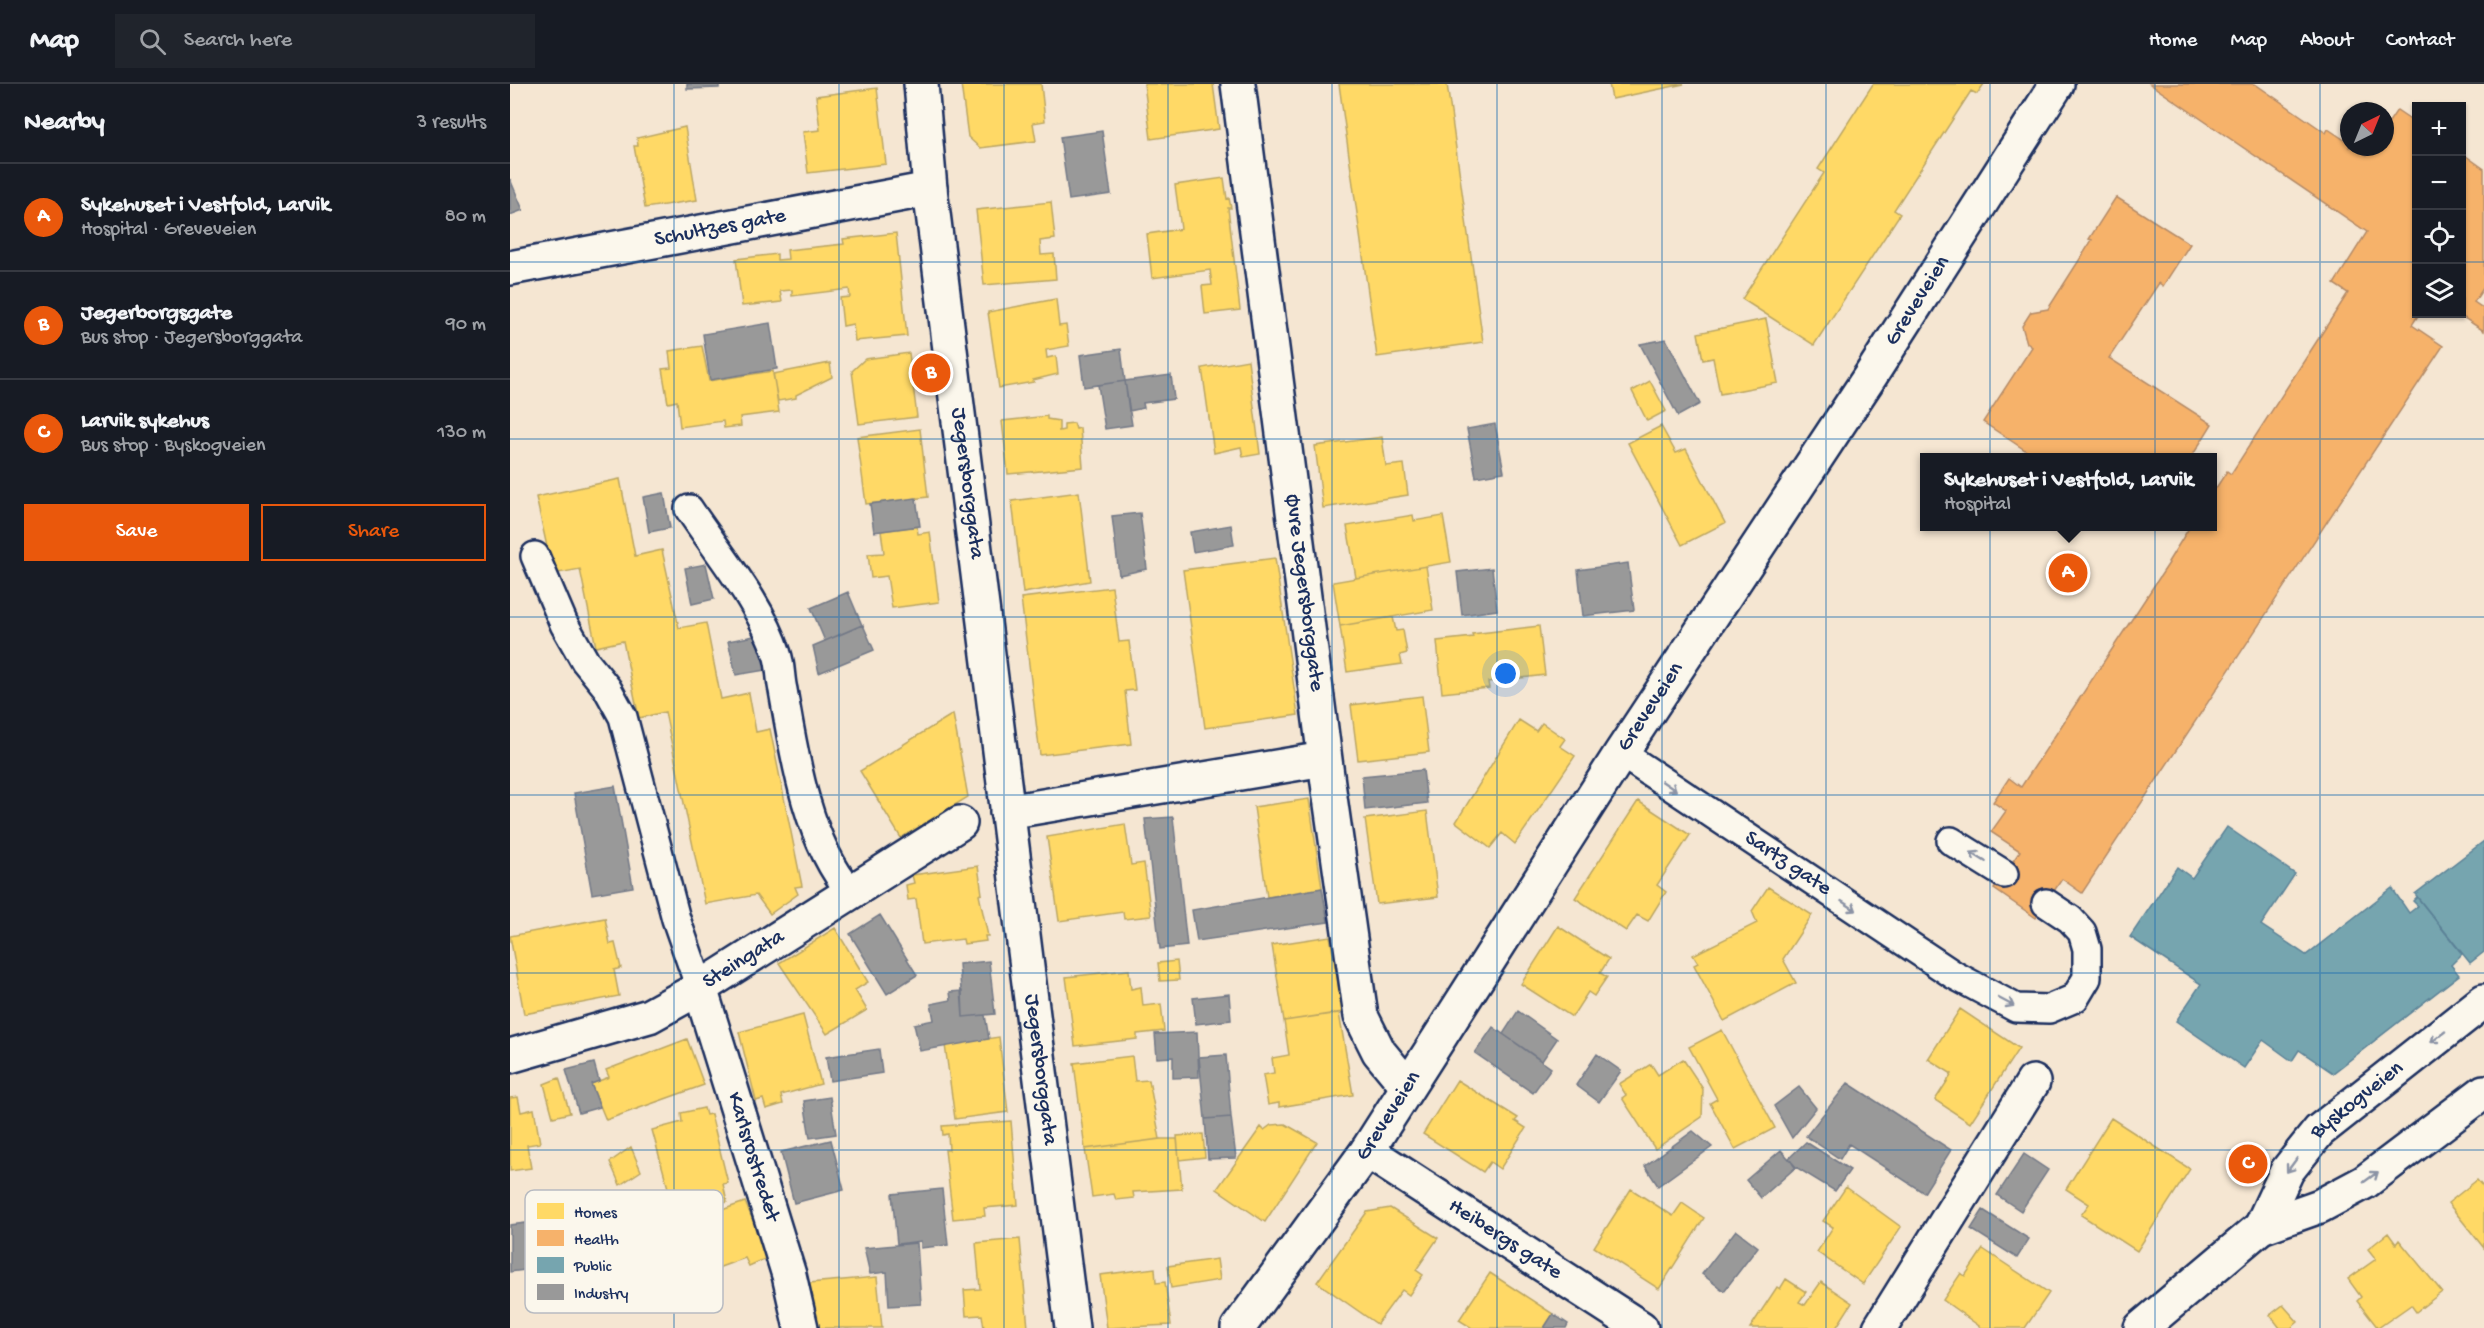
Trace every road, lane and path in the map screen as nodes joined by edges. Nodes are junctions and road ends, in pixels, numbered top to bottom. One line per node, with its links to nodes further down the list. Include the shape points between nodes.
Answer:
1 (921, 84): 4 (street, Jegersborggata)
2 (1238, 84): 9 (street, Øvre Jegersborggate)
3 (2057, 84): 8 (street, Greveveien, via 1871,375)
4 (930, 189): 5 (street, Schultzes gate); 10 (street, Jegersborggata)
5 (510, 268)
6 (689, 509): 14 (lane, via 764,620 778,656 805,796 824,851)
7 (535, 556): 16 (lane, via 564,624 623,717 676,920)
8 (1621, 753): 15 (lane, Sartz gate, one-way to 15, via 1954,975 2016,1008 2049,1009 2076,998 2087,978 2087,949 2082,932); 20 (street, Greveveien)
9 (1324, 759): 10 (street); 20 (street, Øvre Jegersborggate, via 1361,1016 1379,1052)
10 (1007, 812): 25 (street, Jegersborggata)
11 (960, 823): 14 (street, Steingata)
12 (1951, 841): 13 (lane, one-way to 12)
13 (2004, 874)
14 (851, 892): 16 (street, Steingata)
15 (2046, 903)
16 (700, 988): 18 (street, Steingata, via 649,1016); 24 (street, Karlsrostredet, via 789,1275)
17 (2484, 1001): 23 (street, Byskogveien, one-way to 23, via 2319,1131 2287,1171)
18 (510, 1056)
19 (2033, 1082): 28 (street)
20 (1407, 1086): 22 (street, Greveveien)
21 (2484, 1092): 23 (street, Byskogveien, one-way to 21, via 2320,1206 2365,1182)
22 (1367, 1151): 26 (street, Greveveien); 27 (street, Heibergs gate)
23 (2261, 1227): 29 (street, Byskogveien)
24 (801, 1328)
25 (1072, 1328)
26 (1238, 1328)
27 (1641, 1328)
28 (1880, 1328)
29 (2141, 1328)

